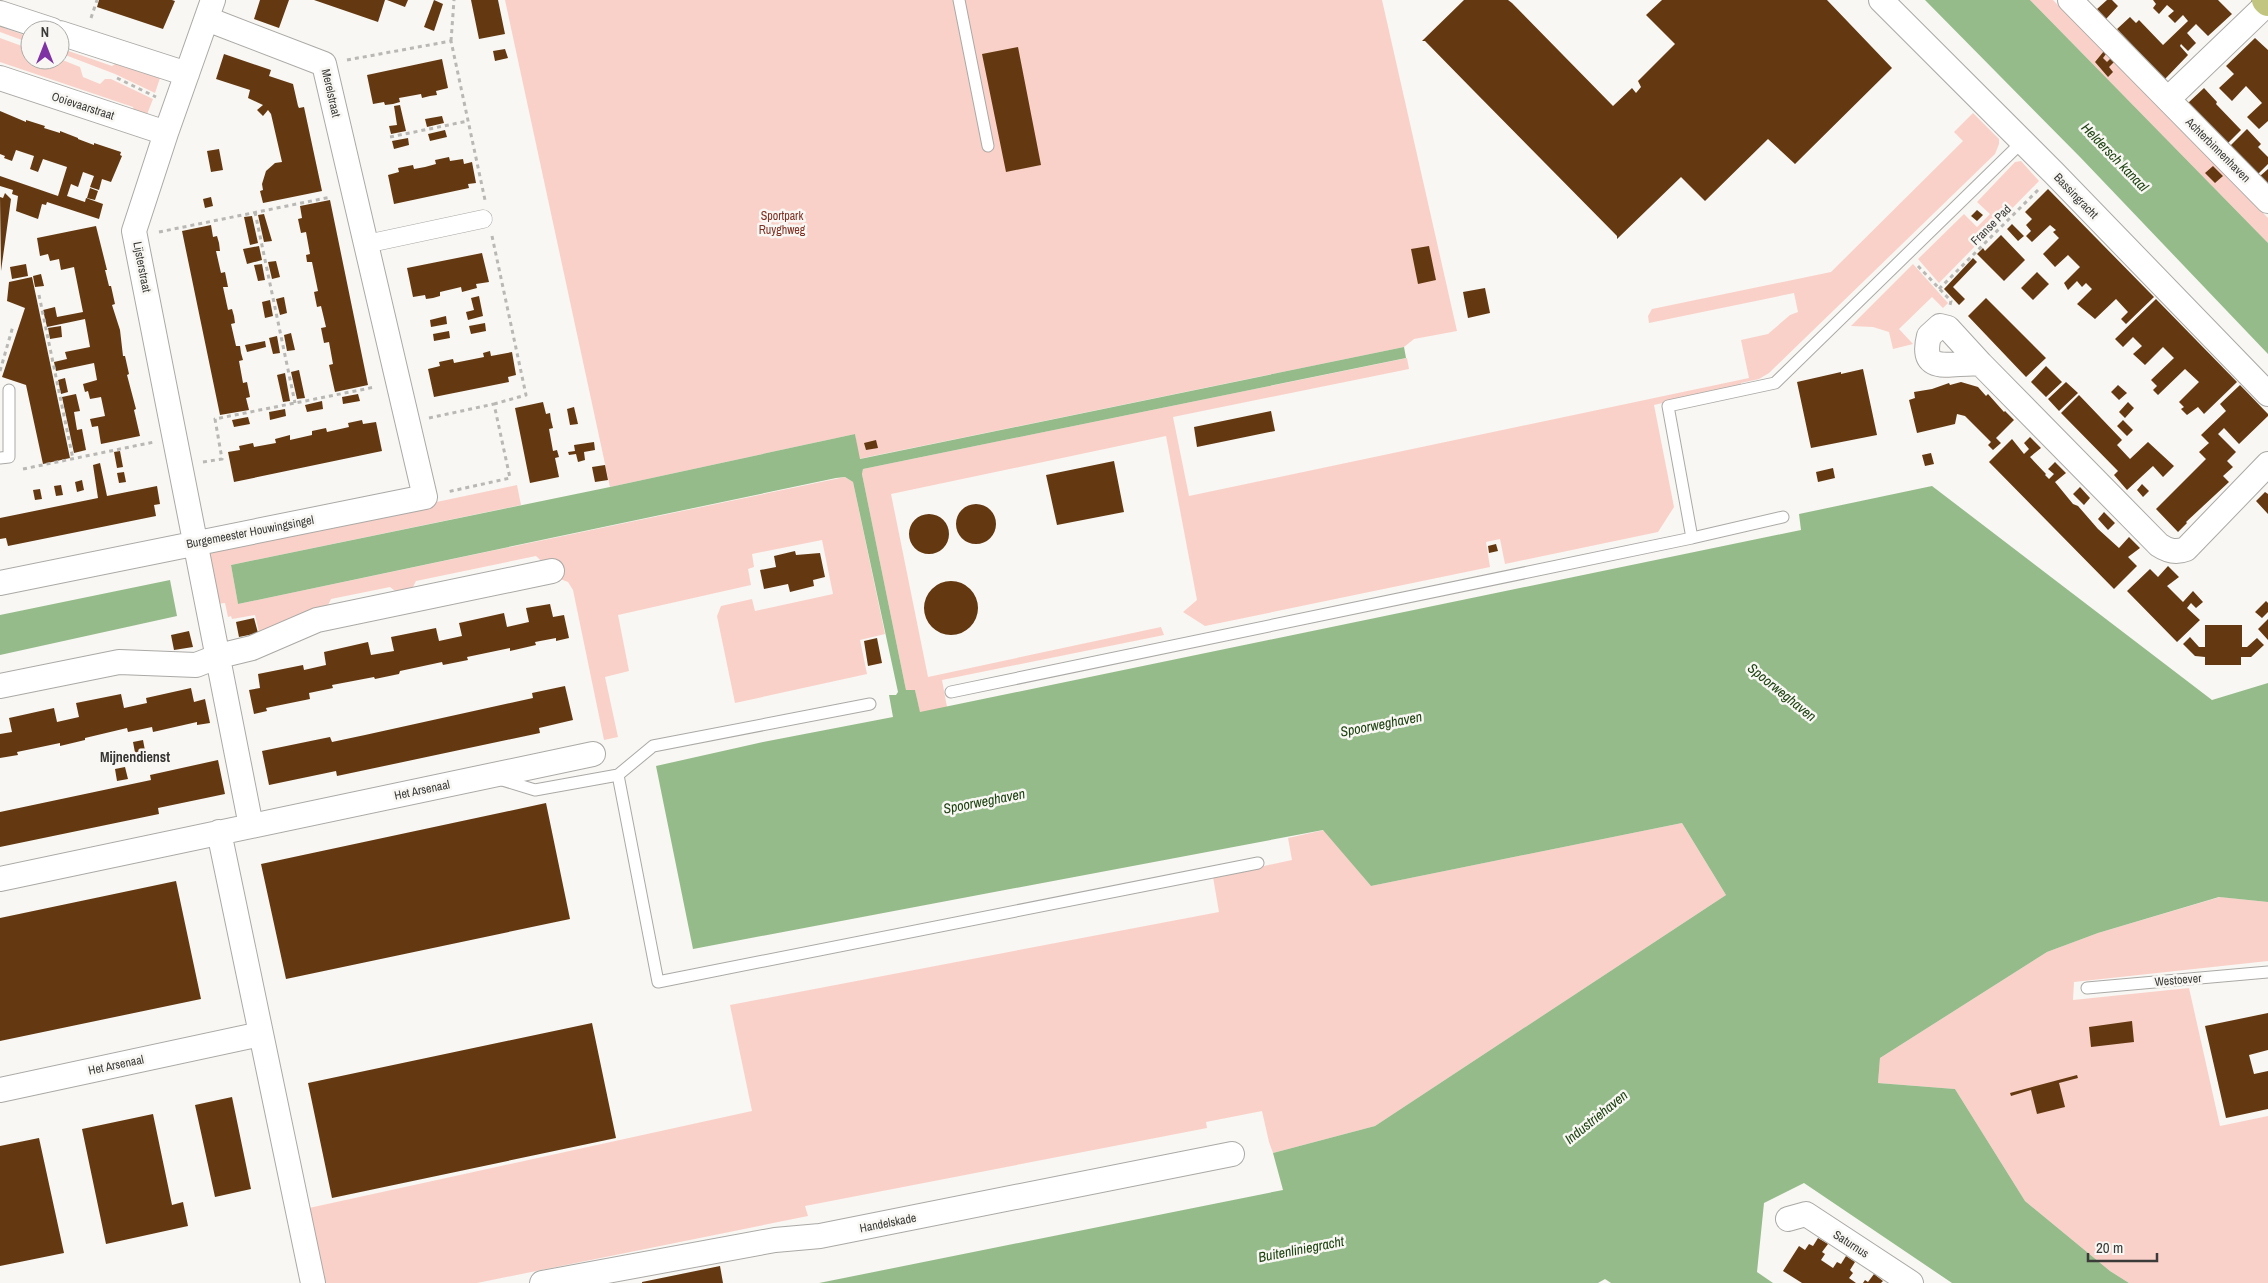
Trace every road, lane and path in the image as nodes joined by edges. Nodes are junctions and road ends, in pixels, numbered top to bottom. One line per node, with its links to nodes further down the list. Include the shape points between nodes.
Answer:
1 (454, 0): 10 (path)
2 (959, 0): 21 (lane)
3 (1881, 0): 20 (street, Bassingracht)
4 (2070, 0): 15 (street, Achterbinnenhaven)
5 (2268, 2): 15 (street)
6 (210, 9): 11 (street, Merelstraat); 12 (street, Lijsterstraat)
7 (0, 13): 8 (street)
8 (21, 20)
9 (70, 36): 12 (street)
10 (451, 41): 11 (path); 17 (path)
11 (324, 64): 23 (street, Merelstraat)
12 (187, 74): 16 (street, Lijsterstraat)
13 (115, 77): 16 (path)
14 (0, 78): 18 (street, Ooievaarstraat)
15 (2168, 100): 24 (street, Achterbinnenhaven)
16 (176, 106): 18 (street, Lijsterstraat)
17 (468, 121): 19 (path); 26 (path)
18 (166, 133): 28 (street, Lijsterstraat, via 134,231)
19 (390, 137)
20 (2022, 142): 22 (street, Bassingracht); 30 (lane)
21 (988, 146)
22 (2054, 173): 30 (path, Franse Pad, via 1939,289); 37 (street, Bassingracht)
23 (354, 193): 25 (path); 29 (street, Merelstraat)
24 (2268, 200)
25 (255, 212): 28 (path); 38 (path)
26 (484, 213): 29 (street)
27 (492, 235): 39 (path, via 526,396)
28 (136, 237): 41 (street, Lijsterstraat)
29 (366, 244): 35 (street, Merelstraat)
30 (1906, 253): 49 (lane, via 1775,383 1668,406)
31 (39, 295): 43 (path)
32 (13, 326): 34 (path)
33 (1981, 364): 44 (street, via 2166,550 2186,548)
34 (0, 371)
35 (398, 382): 38 (path); 40 (street, Merelstraat)
36 (8, 390): 42 (lane, via 8,457)
37 (2268, 394)
38 (295, 403): 45 (path, via 215,419 222,458)
39 (494, 404): 40 (path); 47 (path, via 510,478)
40 (407, 423): 47 (street)
41 (176, 437): 43 (path); 45 (street, Lijsterstraat)
42 (0, 458)
43 (73, 458): 46 (path)
44 (2268, 464)
45 (181, 466): 50 (street, Lijsterstraat)
46 (18, 470)
47 (425, 497): 50 (street, Burgemeester Houwingsingel)
48 (1783, 517): 49 (lane)
49 (1692, 538): 55 (lane)
50 (197, 543): 52 (street, Burgemeester Houwingsingel); 53 (street)
51 (552, 571): 53 (street, via 317,620 252,648)
52 (0, 583)
53 (219, 656): 54 (street, via 196,665 119,662); 60 (street)
54 (0, 686)
55 (951, 692)
56 (870, 704): 58 (lane, via 653,746)
57 (593, 754): 59 (street, Het Arsenaal)
58 (618, 775): 59 (lane, via 535,790); 62 (lane, via 658,982)
59 (490, 776): 60 (street, Het Arsenaal)
60 (251, 826): 61 (street, Het Arsenaal)
61 (219, 832): 63 (street, Het Arsenaal); 66 (street)
62 (1258, 863)
63 (0, 880)
64 (2268, 972): 65 (lane, Westoever)
65 (2087, 988)
66 (261, 1034): 67 (street, Het Arsenaal); 70 (street)
67 (0, 1090)
68 (1232, 1154): 71 (street, Handelskade, via 820,1236 775,1240)
69 (1788, 1219): 72 (street, Saturnus, via 1806,1214)
70 (313, 1283)
71 (542, 1283)
72 (1911, 1283)

